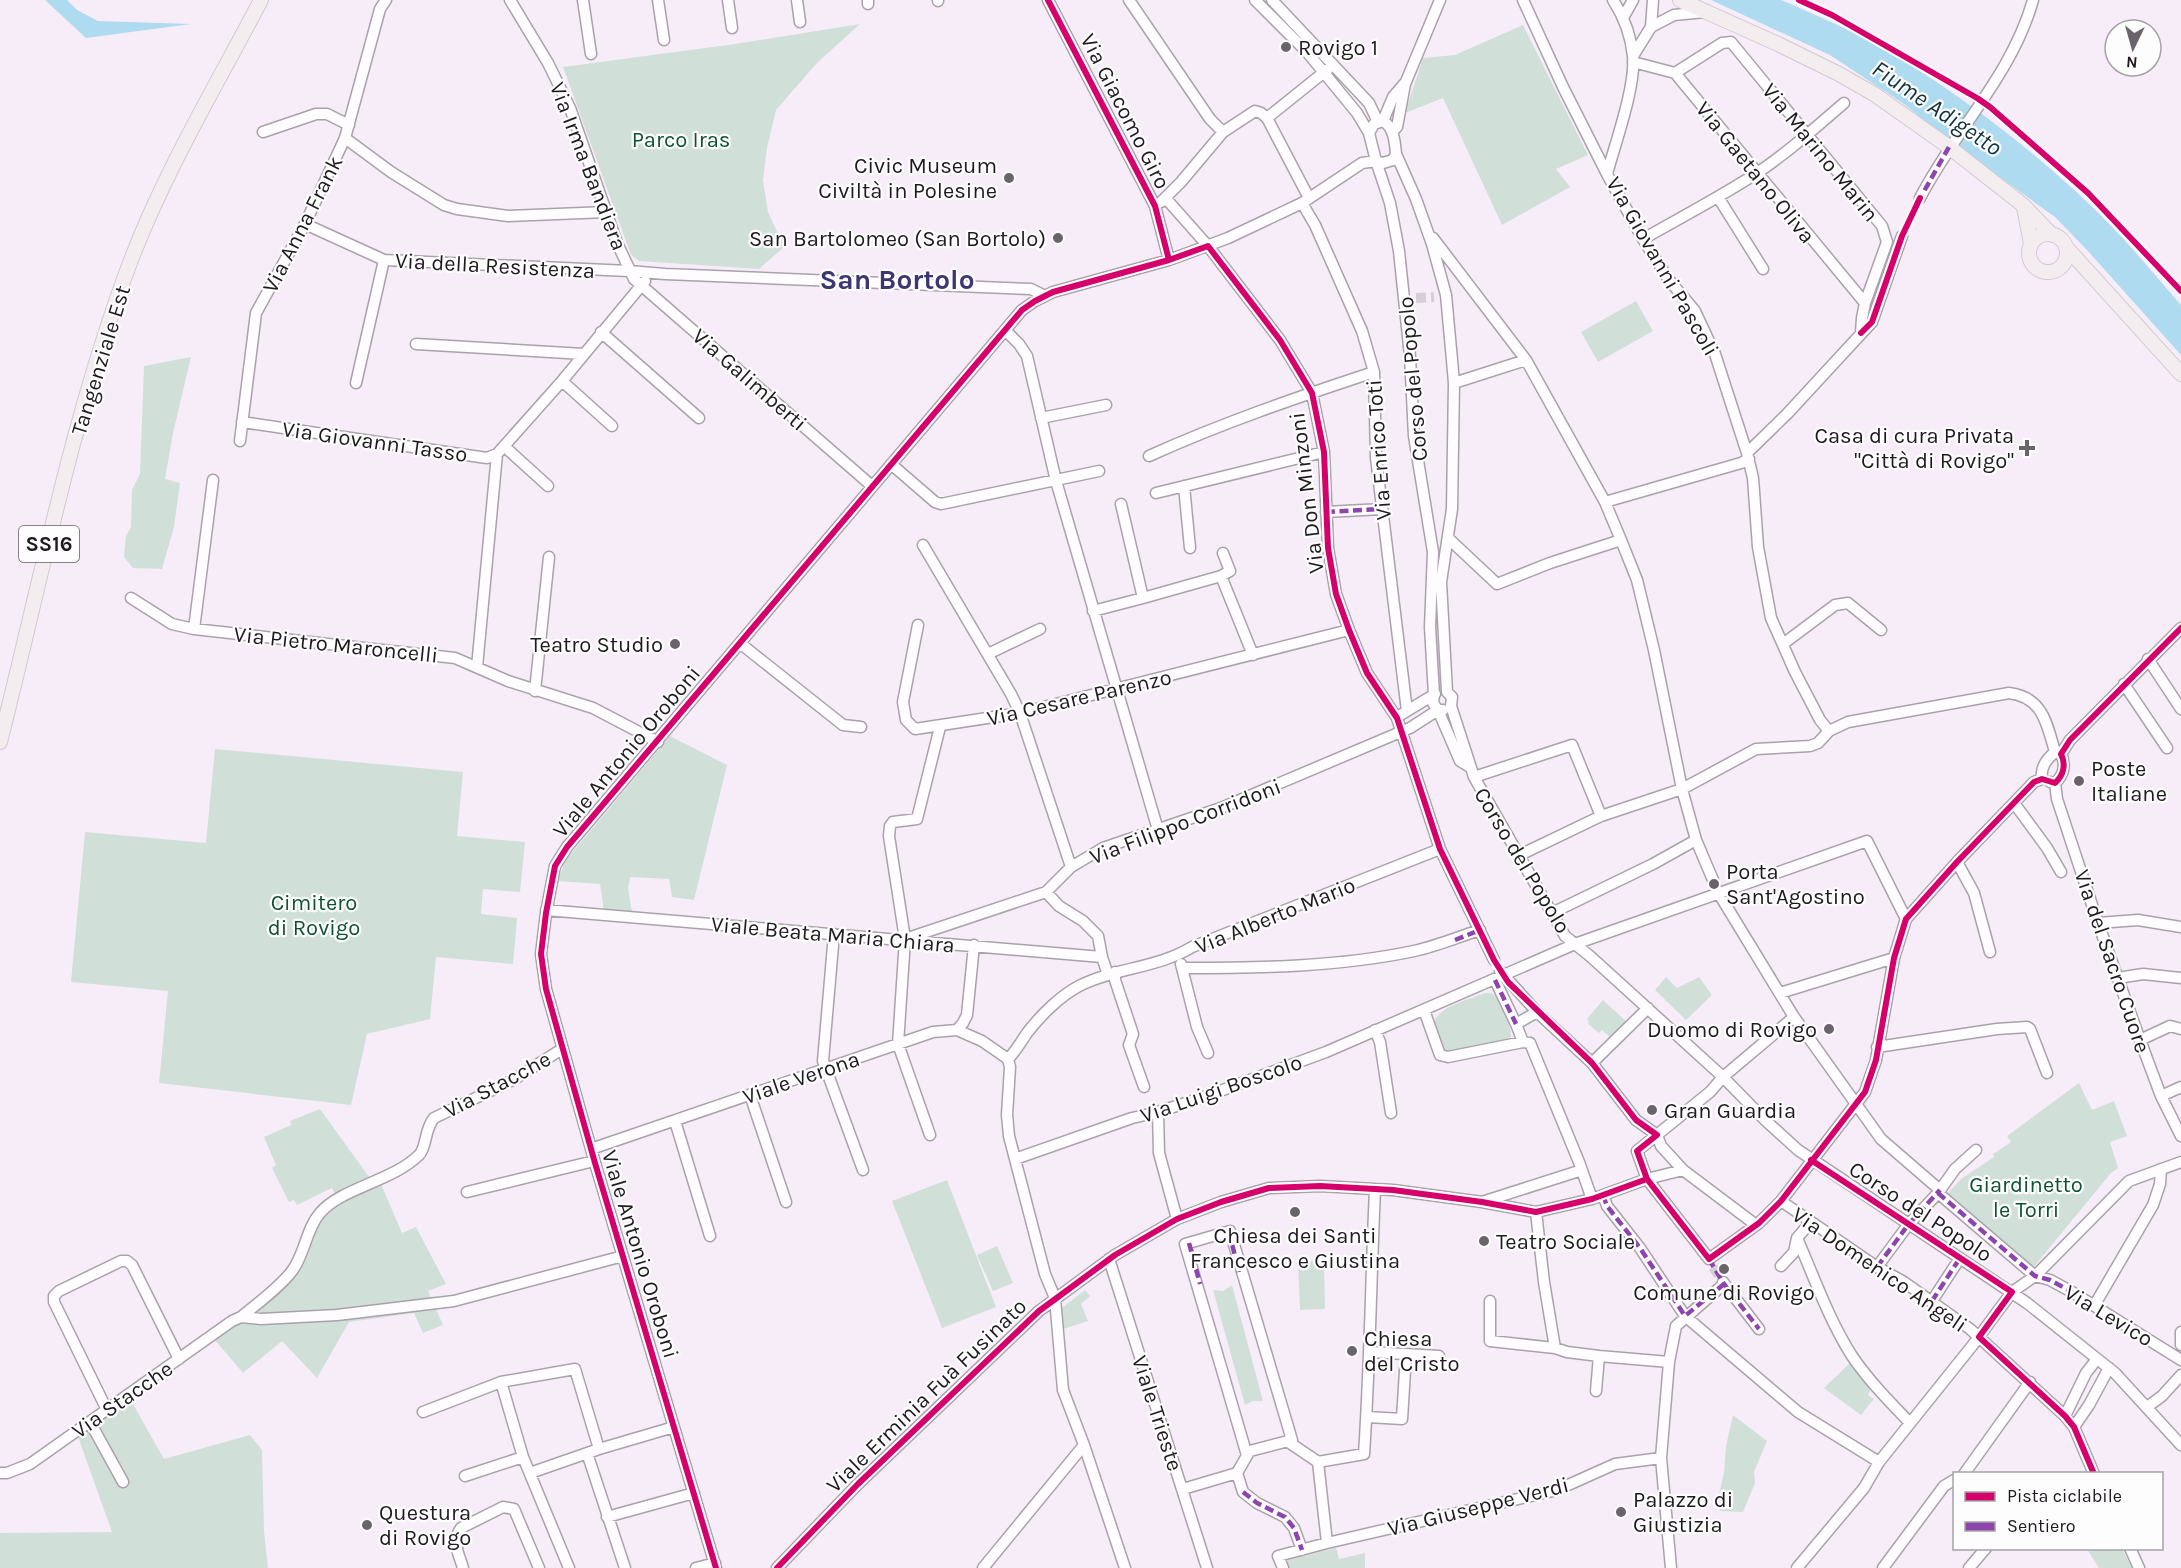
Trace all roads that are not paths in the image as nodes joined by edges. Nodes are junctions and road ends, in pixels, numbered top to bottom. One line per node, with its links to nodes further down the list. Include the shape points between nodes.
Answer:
1 (261, 0): 145 (main road, Tangenziale Est / SS16, via 173,164 132,259 84,404)
2 (373, 0): 19 (street, Via Anna Frank)
3 (510, 0): 54 (street, Via Irma Bandiera, via 570,108)
4 (583, 0): 27 (street)
5 (658, 0): 26 (street)
6 (728, 0): 25 (street)
7 (797, 0): 23 (street)
8 (1048, 0): 52 (street, Via Giacomo Giro)
9 (1129, 0): 39 (street, via 1210,119)
10 (1255, 0): 20 (street)
11 (1272, 0): 20 (street); 29 (street)
12 (1440, 0): 31 (street)
13 (1523, 0): 48 (street)
14 (1614, 0): 22 (street)
15 (1633, 0): 22 (street)
16 (1653, 0): 24 (street)
17 (1680, 0): 21 (main road)
18 (2033, 0): 44 (street, via 2012,55)
19 (383, 5): 37 (street, Via Anna Frank)
20 (1263, 9): 29 (street)
21 (1705, 12): 24 (street, via 1674,15); 44 (main road, via 1839,74)
22 (1624, 16): 28 (street)
23 (800, 22)
24 (1651, 27): 28 (street)
25 (732, 28)
26 (664, 40)
27 (591, 54)
28 (1633, 59): 30 (street); 48 (street, Via Giovanni Pascoli, via 1631,83)
29 (1328, 68): 33 (street); 35 (street); 41 (street)
30 (1675, 72): 42 (street, Via Marino Marin, via 1722,43 1731,42); 47 (street, Via Gaetano Oliva)
31 (1405, 84): 32 (street); 40 (street, via 1397,127)
32 (1393, 97): 33 (street, via 1383,103); 36 (street)
33 (1369, 103): 36 (street)
34 (1844, 103): 42 (street)
35 (1267, 118): 39 (street, via 1255,111); 51 (street, Via Enrico Toti)
36 (1381, 122): 40 (street, via 1388,124); 41 (street, via 1374,124)
37 (349, 125): 38 (street, via 327,114 315,114); 43 (street, Via Anna Frank)
38 (263, 132)
39 (1223, 132): 52 (street)
40 (1392, 132): 45 (street, Corso del Popolo)
41 (1369, 133): 46 (street, Corso del Popolo)
42 (1807, 136): 47 (street); 73 (street, Via Marino Marin, via 1882,226 1887,242)
43 (345, 138): 54 (street, via 409,183 457,209 508,216); 55 (street, Via Anna Frank)
44 (1950, 145): 50 (street); 53 (main road)
45 (1396, 154): 46 (street, via 1393,160 1383,163); 56 (street, Corso del Popolo)
46 (1375, 155): 51 (street, Viale Antonio Oroboni, via 1366,155 1362,163); 134 (street, Corso del Popolo, via 1390,202 1410,297 1414,436 1432,552 1430,627)
47 (1756, 173): 49 (street); 73 (street, Via Gaetano Oliva)
48 (1607, 174): 59 (street, Via Giovanni Pascoli)
49 (1718, 197): 59 (street); 65 (street)
50 (1920, 198)
51 (1305, 201): 61 (street, Viale Antonio Oroboni); 80 (street, Via Enrico Toti, via 1362,331)
52 (1160, 203): 61 (street, Via Giacomo Giro, via 1170,202); 64 (street, Via Giacomo Giro)
53 (2023, 205): 57 (main road); 60 (main road)
54 (607, 212): 67 (street, Via Irma Bandiera)
55 (305, 224): 63 (street, Via della Resistenza); 89 (street, Via Anna Frank, via 256,313)
56 (1429, 233): 79 (street, Via Levico); 83 (street, Corso del Popolo)
57 (2052, 235): 60 (main road, via 2040,236); 62 (main road)
58 (1902, 236): 76 (street, via 1872,322)
59 (1643, 239): 95 (street, Via Giovanni Pascoli, via 1695,311 1715,354)
60 (2031, 244): 66 (main road, via 2029,256 2035,267 2046,272)
61 (1208, 246): 64 (street, Viale Antonio Oroboni); 85 (street, Via Don Minzoni, via 1280,340)
62 (2066, 247): 66 (main road, via 2066,260); 69 (main road)
63 (384, 260): 67 (street, Via della Resistenza); 84 (street)
64 (1169, 260): 72 (street, Viale Antonio Oroboni)
65 (1763, 269)
66 (2058, 269): 69 (main road, via 2073,268)
67 (629, 271): 68 (street, Via della Resistenza); 70 (street, Via Galimberti)
68 (661, 274): 70 (street, via 646,279); 71 (street); 72 (street, Via della Resistenza, via 1031,289)
69 (2094, 278): 81 (main road)
70 (640, 286): 71 (street, Via Galimberti); 75 (street)
71 (650, 294): 101 (street, Via Galimberti)
72 (1045, 296): 74 (street, Viale Antonio Oroboni, via 1022,310)
73 (1865, 303): 76 (street, Via Marino Marin)
74 (1005, 330): 88 (street, via 1027,356); 96 (street, Viale Antonio Oroboni)
75 (601, 332): 78 (street); 87 (street)
76 (1861, 333): 95 (street)
77 (416, 344): 78 (street)
78 (584, 354): 82 (street)
79 (1526, 360): 83 (street); 104 (street, Via Levico)
80 (1374, 372): 85 (street); 106 (street, Via Enrico Toti)
81 (2181, 374)
82 (562, 381): 90 (street); 92 (street)
83 (1454, 382): 108 (street, Corso del Popolo)
84 (356, 383)
85 (1312, 393): 93 (street, Via Don Minzoni); 94 (street)
86 (1106, 405): 88 (street)
87 (699, 418)
88 (1041, 418): 99 (street)
89 (242, 422): 91 (street, Via Anna Frank); 92 (street, Via Giovanni Tasso, via 487,458)
90 (612, 426)
91 (240, 441)
92 (501, 450): 100 (street); 129 (street)
93 (1324, 452): 102 (street); 107 (street, Via Don Minzoni)
94 (1149, 456)
95 (1748, 456): 104 (street, via 1741,464); 125 (street, Via Giovanni Pascoli, via 1764,587 1771,618)
96 (891, 464): 99 (street, via 941,504); 101 (street, Viale Antonio Oroboni)
97 (1099, 471): 99 (street)
98 (213, 480): 120 (street)
99 (1056, 481): 117 (street)
100 (548, 486)
101 (873, 486): 124 (street, Viale Antonio Oroboni)
102 (1184, 486): 103 (street); 111 (street)
103 (1156, 493)
104 (1605, 502): 109 (street, Via Levico)
105 (1121, 504): 116 (street)
106 (1382, 510): 107 (street); 138 (street, Via Enrico Toti)
107 (1326, 512): 122 (street, Via Don Minzoni, via 1336,594)
108 (1448, 538): 109 (street, via 1497,584); 133 (street, Corso del Popolo, via 1441,582)
109 (1621, 540): 152 (street, Via Levico, via 1637,580)
110 (923, 545): 126 (street)
111 (1190, 548)
112 (1223, 553): 114 (street, via 1230,571)
113 (549, 557): 132 (street)
114 (1221, 576): 116 (street); 127 (street)
115 (131, 598): 120 (street, Via Pietro Maroncelli, via 171,624)
116 (1143, 598): 117 (street)
117 (1093, 611): 131 (street)
118 (918, 625): 141 (street, Via Cesare Parenzo, via 903,702 906,720 915,729)
119 (2181, 628): 128 (street)
120 (194, 629): 129 (street, Via Pietro Maroncelli, via 437,654)
121 (1040, 629): 126 (street)
122 (1349, 630): 127 (street, Via Cesare Parenzo); 140 (street, Via Don Minzoni, via 1367,673)
123 (1881, 630): 125 (street, via 1848,603 1835,605)
124 (741, 644): 142 (street, via 843,725); 146 (street, Viale Antonio Oroboni)
125 (1783, 644): 144 (street, Via Giovanni Pascoli)
126 (987, 654): 139 (street)
127 (1253, 655): 131 (street, Via Cesare Parenzo)
128 (2148, 659): 130 (street); 136 (street)
129 (477, 667): 132 (street, Via Pietro Maroncelli)
130 (2124, 684): 147 (street); 148 (street)
131 (1117, 690): 139 (street, Via Cesare Parenzo); 155 (street)
132 (535, 691): 146 (street, Via Pietro Maroncelli, via 593,708)
133 (1447, 692): 134 (street, via 1442,690); 135 (street, Corso del Popolo, via 1452,697)
134 (1434, 695): 137 (street, Corso del Popolo, via 1433,703); 138 (street)
135 (1451, 706): 137 (street); 149 (street, Corso del Popolo)
136 (2181, 709)
137 (1438, 710): 143 (street, Via Filippo Corridoni); 149 (street, Corso del Popolo, via 1460,760)
138 (1407, 711): 140 (street)
139 (1020, 713): 141 (street, Via Cesare Parenzo); 160 (street)
140 (1397, 718): 143 (street, Via Don Minzoni)
141 (940, 727): 171 (street, via 917,819 893,822 890,826)
142 (861, 728)
143 (1402, 730): 155 (street, Via Filippo Corridoni, via 1221,808); 157 (street, Via Don Minzoni)
144 (1829, 731): 148 (street, via 1848,722 2009,693 2022,694 2040,709); 152 (street, via 1810,746 1756,749)
145 (0, 742)
146 (658, 742): 164 (street, Viale Antonio Oroboni, via 560,857)
147 (2168, 748)
148 (2058, 753): 150 (street, via 2043,766); 151 (street, via 2064,761 2061,778)
149 (1472, 772): 154 (street, Corso del Popolo, via 1572,745); 158 (street, Corso del Popolo)
150 (2042, 779): 151 (street); 153 (street)
151 (2055, 783): 167 (street, Via del Sacro Cuore, via 2056,799)
152 (1682, 789): 154 (street); 156 (street, Via Levico)
153 (2014, 803): 159 (street); 161 (street, Via del Sacro Cuore)
154 (1601, 816): 158 (street)
155 (1158, 830): 160 (street, Via Filippo Corridoni, via 1103,848)
156 (1696, 840): 162 (street, Via Levico); 165 (street)
157 (1440, 849): 168 (street, Via Don Minzoni); 175 (street, Via Alberto Mario)
158 (1520, 855): 165 (street, Corso del Popolo)
159 (1957, 862): 166 (street); 174 (street, via 1974,893)
160 (1071, 867): 163 (street, Via Filippo Corridoni)
161 (2061, 872)
162 (1715, 887): 166 (street, Via Luigi Boscolo, via 1867,841); 172 (street, Via Luigi Boscolo); 184 (street, Via Levico)
163 (1047, 892): 171 (street, Via Filippo Corridoni); 176 (street, via 1098,936)
164 (546, 910): 170 (street, Viale Beata Maria Chiara); 197 (street, Viale Antonio Oroboni, via 542,968)
165 (1552, 913): 172 (street, Corso del Popolo, via 1565,936)
166 (1906, 919): 177 (street)
167 (2098, 923): 169 (street, via 2138,920); 182 (street, Via del Sacro Cuore)
168 (1478, 926): 178 (street, Via Don Minzoni); 179 (street, via 1455,940 1415,951 1306,966)
169 (2181, 927)
170 (834, 934): 171 (street, Viale Beata Maria Chiara); 201 (street, via 823,1061)
171 (905, 939): 173 (street, Viale Beata Maria Chiara); 195 (street)
172 (1575, 944): 181 (street, Via Luigi Boscolo); 185 (street, Corso del Popolo)
173 (974, 945): 176 (street, Viale Beata Maria Chiara); 191 (street, via 967,1015)
174 (1990, 952)
175 (1178, 955): 179 (street); 180 (street, Via Alberto Mario)
176 (1102, 957): 180 (street)
177 (1894, 958): 184 (street); 196 (street)
178 (1494, 960)
179 (1183, 968): 198 (street, via 1197,1027)
180 (1111, 973): 199 (street, Via Alberto Mario, via 1077,987 1051,1008); 204 (street, via 1133,1034 1129,1046)
181 (1499, 976): 186 (street, Via Luigi Boscolo); 187 (street); 189 (street)
182 (2118, 978): 183 (street, via 2143,974); 193 (street, Via del Sacro Cuore)
183 (2181, 978)
184 (1780, 993): 188 (street, Via Levico)
185 (1648, 1008): 200 (street); 203 (street, Corso del Popolo)
186 (1424, 1010): 192 (street, Via Luigi Boscolo); 194 (street, via 1440,1055 1448,1058)
187 (1537, 1012): 189 (street); 200 (street)
188 (1794, 1017): 203 (street); 208 (street, Via Levico)
189 (1516, 1024): 194 (street)
190 (2181, 1029): 193 (street, via 2170,1026)
191 (957, 1030): 195 (street, Viale Verona, via 933,1032); 199 (street)
192 (1375, 1030): 209 (street, Via Luigi Boscolo, via 1326,1052); 210 (street)
193 (2140, 1040): 207 (street, Via del Sacro Cuore)
194 (1523, 1042): 223 (street, via 1530,1043)
195 (898, 1044): 201 (street, Viale Verona); 212 (street)
196 (1877, 1047): 202 (street, via 2027,1027); 208 (street, via 1866,1092)
197 (562, 1048): 215 (street, Viale Antonio Oroboni); 257 (street, Via Stacche, via 513,1080 434,1118 420,1154 392,1174 321,1211 292,1272)
198 (1208, 1053)
199 (1008, 1059): 217 (street, via 1007,1115)
200 (1592, 1063): 213 (street, via 1636,1120)
201 (827, 1069): 206 (street, Viale Verona); 222 (street)
202 (2047, 1073)
203 (1723, 1077): 213 (street); 218 (street, Corso del Popolo)
204 (1144, 1086)
205 (2181, 1087): 207 (street)
206 (750, 1095): 211 (street, Viale Verona); 232 (street)
207 (2161, 1096): 214 (street, Via del Sacro Cuore)
208 (1856, 1104): 218 (street); 228 (street, Via Levico, via 1881,1139)
209 (1158, 1112): 217 (street, Via Luigi Boscolo); 235 (street, via 1159,1153)
210 (1391, 1113)
211 (675, 1121): 215 (street, Viale Verona); 240 (street)
212 (930, 1135)
213 (1657, 1135): 224 (street, via 1661,1146); 225 (street, via 1637,1151)
214 (2181, 1136)
215 (591, 1149): 219 (street, Viale Antonio Oroboni)
216 (1976, 1150): 228 (street, via 1955,1169)
217 (1015, 1159): 252 (street)
218 (1811, 1160): 231 (street); 238 (street, Corso del Popolo)
219 (594, 1161): 227 (street); 243 (street, Viale Antonio Oroboni)
220 (2181, 1162): 221 (street)
221 (2161, 1169): 249 (street, via 2129,1181); 255 (street, via 2153,1205)
222 (863, 1170)
223 (1582, 1170): 230 (street); 233 (street)
224 (1683, 1170): 225 (street); 237 (street)
225 (1647, 1179): 229 (street); 237 (street, via 1711,1263)
226 (1375, 1189): 233 (street, Viale Erminia Fuà Fusinato); 235 (street, Viale Erminia Fuà Fusinato, via 1320,1185 1269,1188); 263 (street)
227 (466, 1192)
228 (1939, 1192): 238 (street); 249 (street, Via Levico)
229 (1603, 1195): 230 (street); 256 (street)
230 (1592, 1199): 234 (street)
231 (1781, 1201): 236 (street, Via Domenico Angeli); 237 (street)
232 (786, 1202)
233 (1482, 1202): 234 (street, Viale Erminia Fuà Fusinato)
234 (1536, 1212): 262 (street)
235 (1177, 1219): 245 (street, Viale Erminia Fuà Fusinato)
236 (1810, 1223): 241 (street); 247 (street, Via Domenico Angeli)
237 (1756, 1225)
238 (1908, 1225): 244 (street, Corso del Popolo); 247 (street)
239 (1229, 1232): 248 (street)
240 (710, 1236)
241 (1797, 1238): 246 (street, via 1794,1252); 282 (street, via 1852,1355)
242 (1187, 1244): 242 (street, via 1246,1452 1292,1440 1230,1231); 250 (street)
243 (623, 1256): 257 (street, via 454,1301 337,1315); 283 (street, Viale Antonio Oroboni)
244 (1960, 1258): 251 (street, Corso del Popolo); 254 (street)
245 (1109, 1259): 252 (street, Viale Erminia Fuà Fusinato); 303 (street, Viale Trieste)
246 (1781, 1266)
247 (1877, 1267): 254 (street, Via Domenico Angeli)
248 (1239, 1272)
249 (2035, 1276): 251 (street); 255 (street, Via Levico, via 2050,1280)
250 (1200, 1284)
251 (2012, 1292): 260 (street); 268 (street, Corso del Popolo)
252 (1054, 1298): 286 (street, via 1063,1390); 316 (street, Viale Erminia Fuà Fusinato, via 858,1484)
253 (1490, 1301): 262 (street, via 1490,1341)
254 (1932, 1301): 260 (street, Via Domenico Angeli)
255 (2094, 1306): 269 (street, Via Levico)
256 (1685, 1316): 258 (street, via 1724,1283); 270 (street, via 1676,1326); 294 (street, via 1798,1412)
257 (241, 1317): 267 (street, Via Stacche)
258 (1759, 1329)
259 (2181, 1332): 261 (street)
260 (1979, 1336): 274 (street, Via Domenico Angeli); 282 (street)
261 (2181, 1345)
262 (1555, 1348): 266 (street)
263 (1370, 1352): 264 (street); 280 (street)
264 (1406, 1354): 265 (street); 280 (street, via 1402,1419)
265 (1439, 1356)
266 (1599, 1356): 270 (street); 275 (street)
267 (179, 1359): 277 (street, Via Stacche); 277 (street, via 127,1261 59,1291 54,1302)
268 (2097, 1359): 271 (street, Corso del Popolo); 279 (street)
269 (2181, 1360)
270 (1669, 1362): 292 (street)
271 (2109, 1368): 276 (street, Corso del Popolo); 284 (street)
272 (2181, 1375): 276 (street)
273 (501, 1382): 278 (street); 288 (street, via 575,1369); 291 (street)
274 (2030, 1382): 279 (street, Via Domenico Angeli); 295 (street)
275 (1596, 1391)
276 (2147, 1407): 287 (street, Corso del Popolo)
277 (107, 1410): 281 (street, Via Stacche)
278 (423, 1412)
279 (2065, 1416): 284 (street, Via Domenico Angeli)
280 (1366, 1417): 293 (street, via 1364,1454)
281 (90, 1422): 297 (street, Via Stacche, via 30,1464); 302 (street)
282 (1910, 1423): 294 (street)
283 (674, 1427): 288 (street); 304 (street, Viale Antonio Oroboni)
284 (2074, 1427): 296 (street, Via Domenico Angeli)
285 (1287, 1441): 293 (street)
286 (1084, 1444): 317 (street); 318 (street)
287 (2181, 1445)
288 (599, 1449): 290 (street)
289 (1249, 1452): 299 (street)
290 (586, 1453): 298 (street); 305 (street)
291 (523, 1457): 298 (street); 300 (street)
292 (1661, 1458): 306 (street, Via Giuseppe Verdi, via 1615,1464 1557,1490); 321 (street)
293 (1318, 1462): 306 (street)
294 (1879, 1462): 322 (street, via 1864,1488)
295 (1965, 1472)
296 (2089, 1472)
297 (0, 1473)
298 (530, 1473): 313 (street)
299 (1237, 1473): 303 (street); 307 (street, via 1244,1492 1285,1517)
300 (465, 1476)
301 (1953, 1481): 323 (street, via 1944,1486)
302 (123, 1482)
303 (1183, 1489): 319 (street, Viale Trieste)
304 (694, 1493): 305 (street); 310 (street, Viale Antonio Oroboni)
305 (607, 1517): 314 (street)
306 (1327, 1543): 307 (street, Via Giuseppe Verdi)
307 (1302, 1550): 320 (street, Via Giuseppe Verdi, via 1278,1557)
308 (1984, 1550): 324 (street)
309 (2131, 1550): 325 (street)
310 (716, 1566): 315 (street)
311 (463, 1568): 312 (street, via 455,1544 458,1532 503,1506 514,1509)
312 (539, 1568)
313 (569, 1568)
314 (625, 1568)
315 (696, 1568)
316 (777, 1568)
317 (983, 1568)
318 (1125, 1568)
319 (1207, 1568)
320 (1283, 1568)
321 (1671, 1568)
322 (1797, 1568)
323 (1883, 1568)
324 (1969, 1568)
325 (2139, 1568)

